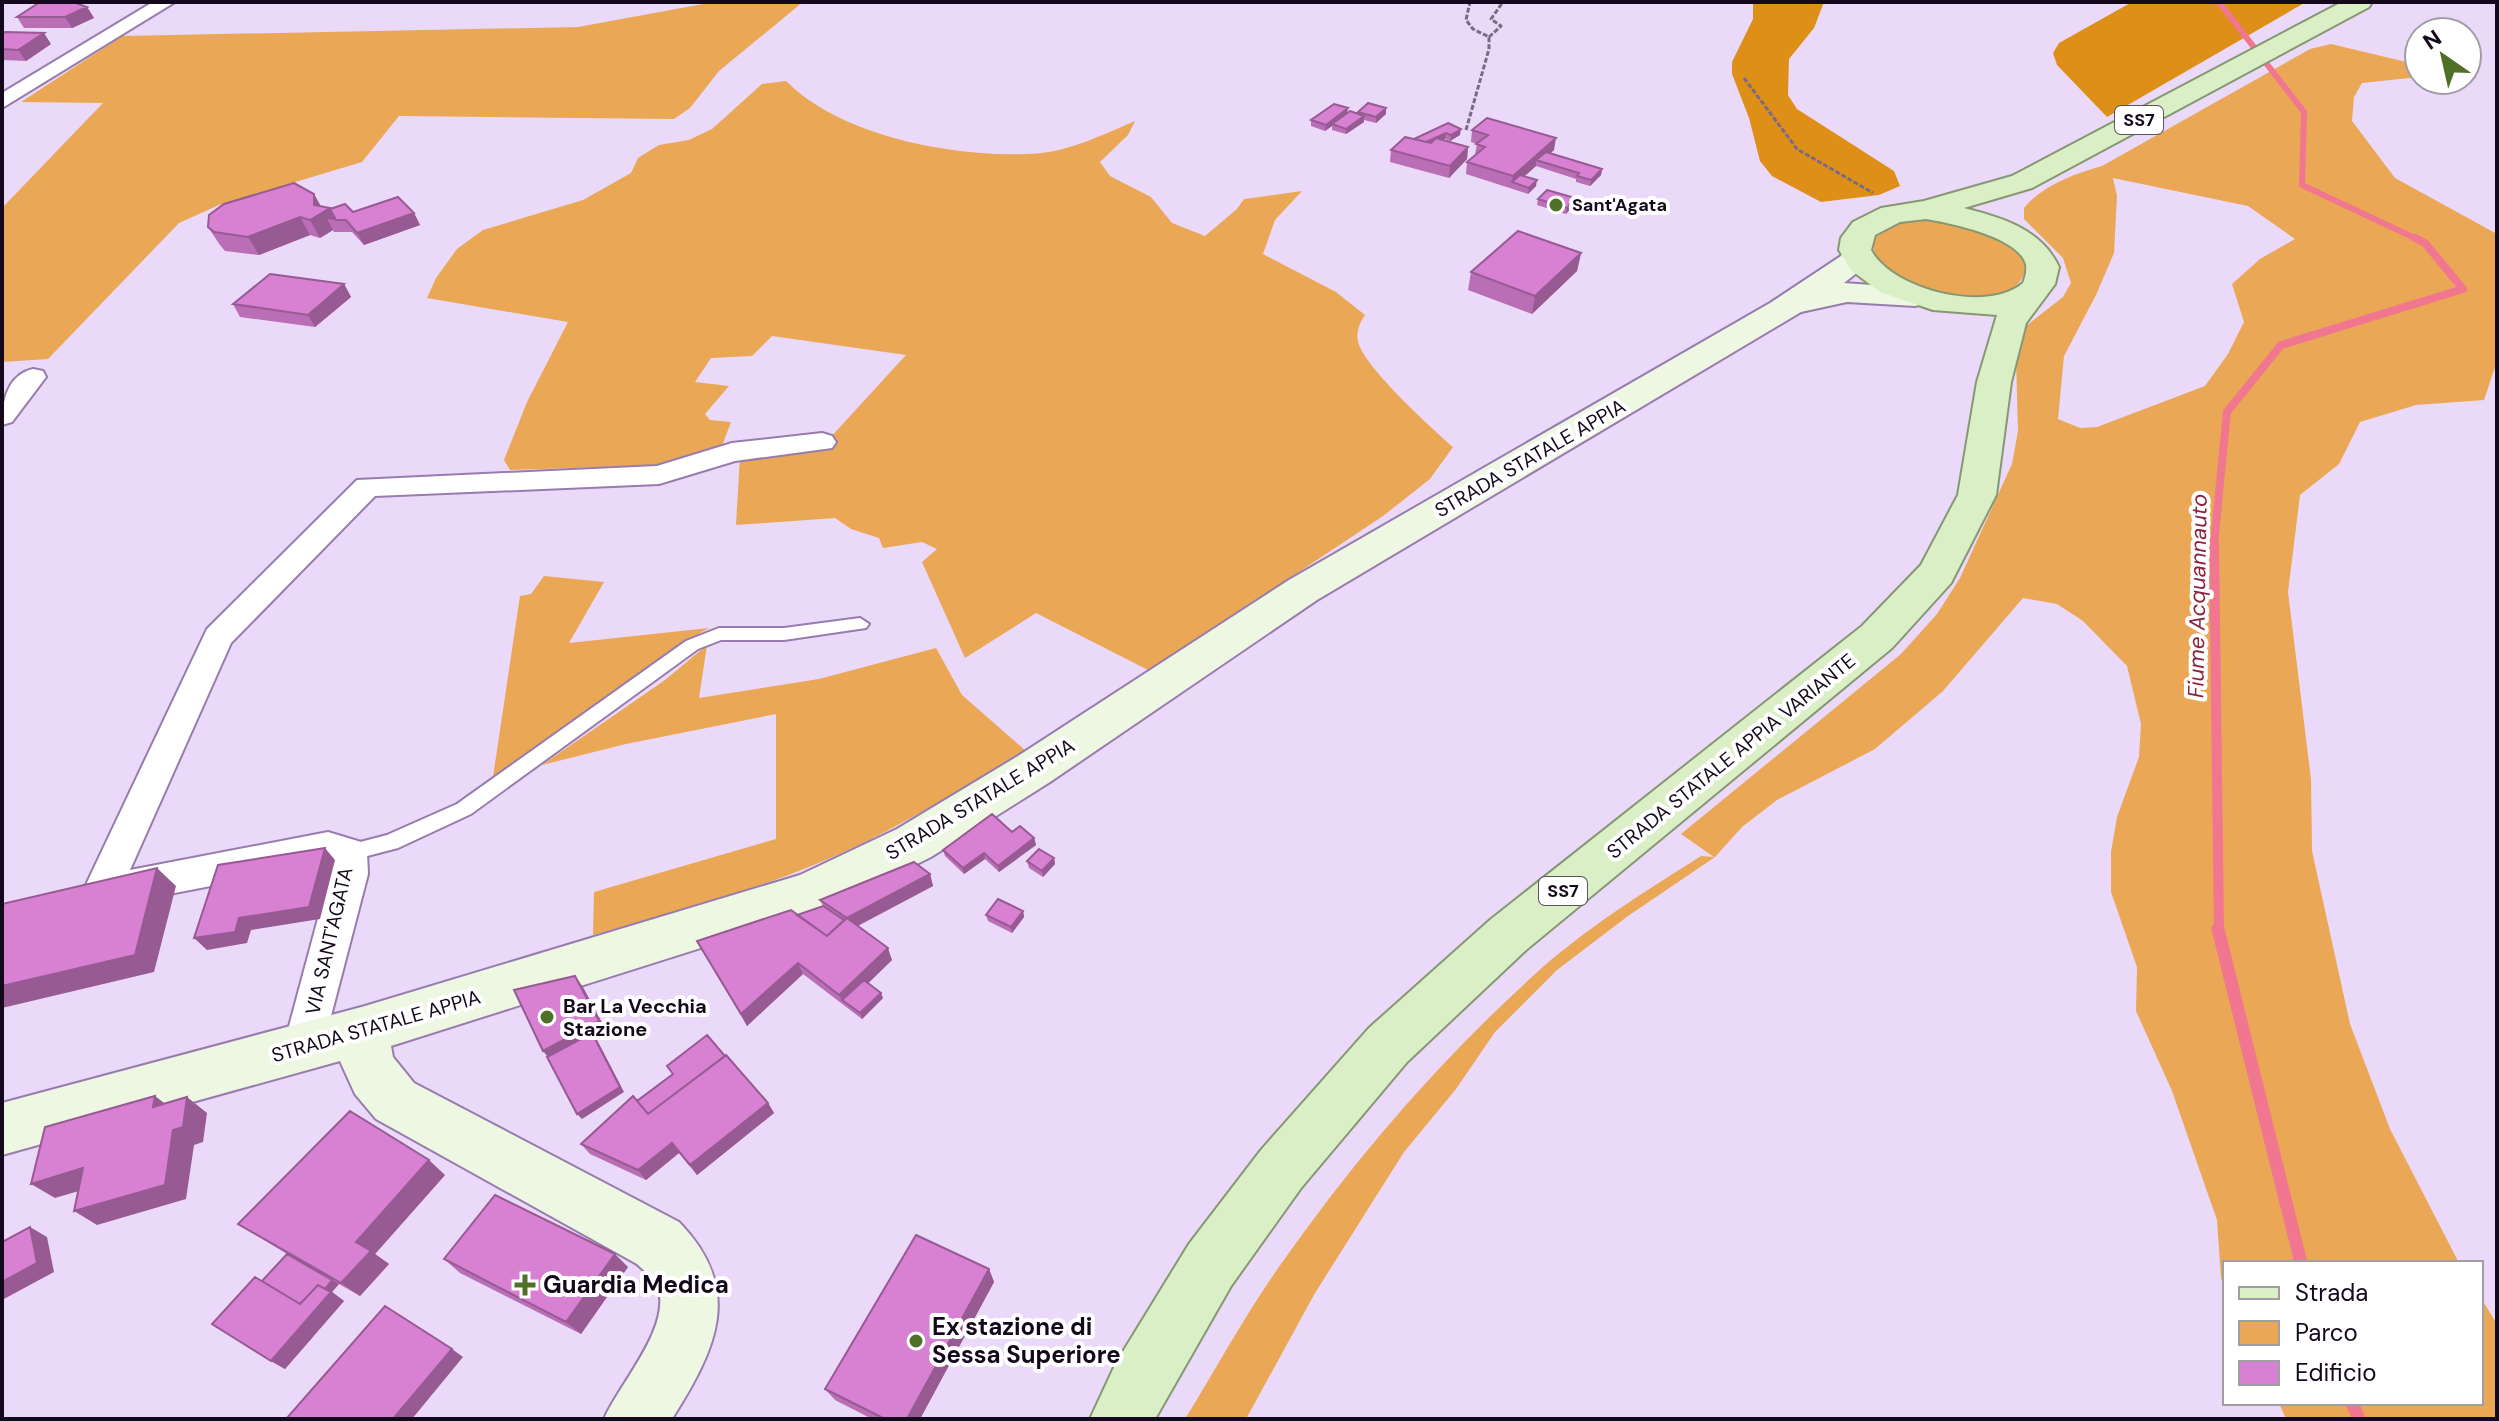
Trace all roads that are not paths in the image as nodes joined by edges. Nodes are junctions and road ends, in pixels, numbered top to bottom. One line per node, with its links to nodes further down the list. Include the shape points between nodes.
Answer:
1 (166, 2): 4 (street)
2 (2360, 2): 6 (main road, STRADA STATALE APPIA / SS7)
3 (18, 71): 4 (street)
4 (49, 72): 5 (street)
5 (2, 102)
6 (2022, 182): 7 (main road, STRADA STATALE APPIA / SS7); 8 (main road, via 2001,210)
7 (1915, 211): 8 (main road, STRADA STATALE APPIA / SS7, via 1969,217); 9 (main road, STRADA STATALE APPIA / SS7, via 1870,221 1855,241)
8 (2009, 233): 10 (main road, STRADA STATALE APPIA / SS7, via 2039,260 2043,274 2038,287)
9 (1857, 253): 11 (main road, STRADA STATALE APPIA / SS7, via 1877,276); 12 (street, STRADA STATALE APPIA / SS7, via 1857,260)
10 (2025, 297): 11 (main road, STRADA STATALE APPIA / SS7, via 1970,307); 14 (main road, STRADA STATALE APPIA VARIANTE / SS7, via 2009,323)
11 (1925, 299): 12 (street, STRADA STATALE APPIA / SS7, via 1847,292); 14 (main road, STRADA STATALE APPIA VARIANTE / SS7, via 1975,328)
12 (1782, 310): 19 (street, STRADA STATALE APPIA / SS7, via 1303,590 914,843 813,892)
13 (33, 377): 15 (street)
14 (1994, 382): 23 (main road, STRADA STATALE APPIA VARIANTE / SS7, via 1977,495 1937,573 1822,685 1508,935 1388,1045 1281,1169 1210,1265)
15 (2, 416)
16 (822, 442): 18 (street, VIA SANT'AGATA, via 732,452 659,475 367,487 218,637 88,895 328,847)
17 (860, 624): 18 (lane, via 784,634 719,634 692,645 464,809 391,842)
18 (348, 853): 20 (street, VIA SANT'AGATA, via 349,874)
19 (365, 1030): 20 (street, STRADA STATALE APPIA / SS7); 22 (street, via 363,1055 369,1070 395,1101 658,1243 678,1262 689,1288 685,1335)
20 (305, 1045): 21 (street, STRADA STATALE APPIA / SS7, via 100,1106)
21 (2, 1129)
22 (636, 1419)
23 (1122, 1419)

